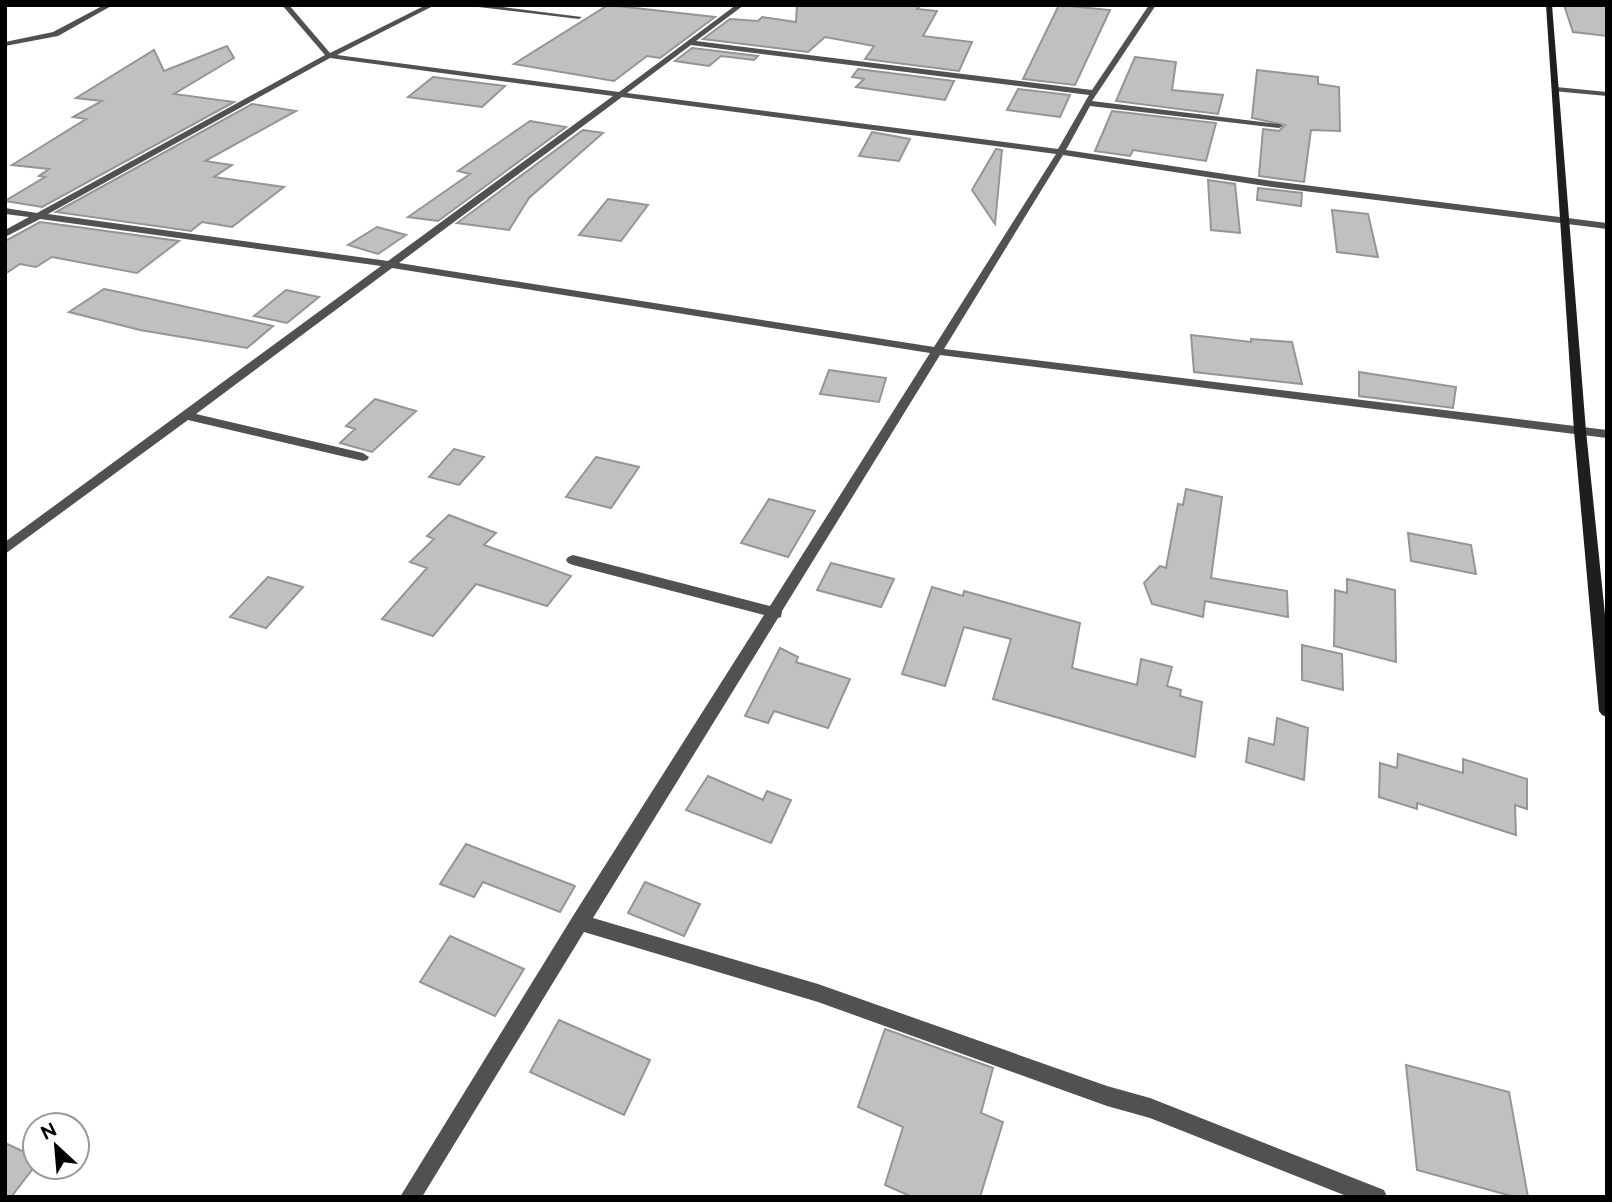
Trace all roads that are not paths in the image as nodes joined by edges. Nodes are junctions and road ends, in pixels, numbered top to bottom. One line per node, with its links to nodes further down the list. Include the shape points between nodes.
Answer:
1 (110, 5): 10 (street, via 55,34)
2 (285, 5): 11 (street)
3 (432, 5): 11 (street)
4 (465, 5): 8 (street)
5 (741, 5): 9 (street)
6 (1153, 5): 15 (street)
7 (1549, 5): 12 (main road)
8 (579, 17)
9 (691, 43): 13 (street); 15 (street)
10 (5, 44)
11 (329, 56): 13 (street); 19 (street)
12 (1556, 89): 14 (street); 20 (main road)
13 (620, 94): 17 (street); 23 (street)
14 (1607, 94)
15 (1090, 98): 16 (street); 17 (street)
16 (1279, 126)
17 (1061, 152): 20 (street, via 1272,184); 24 (street)
18 (5, 211): 19 (street)
19 (40, 216): 22 (street); 23 (street)
20 (1565, 220): 21 (street); 26 (main road)
21 (1607, 226)
22 (5, 234)
23 (388, 264): 24 (street); 25 (street)
24 (937, 351): 26 (street); 31 (street)
25 (185, 415): 28 (street); 29 (street)
26 (1580, 431): 27 (street); 32 (main road)
27 (1607, 434)
28 (363, 457)
29 (5, 548)
30 (572, 560): 31 (street)
31 (776, 613): 33 (street)
32 (1607, 712)
33 (579, 922): 34 (street); 35 (street, via 818,993 1150,1108)
34 (410, 1197)
35 (1377, 1197)

